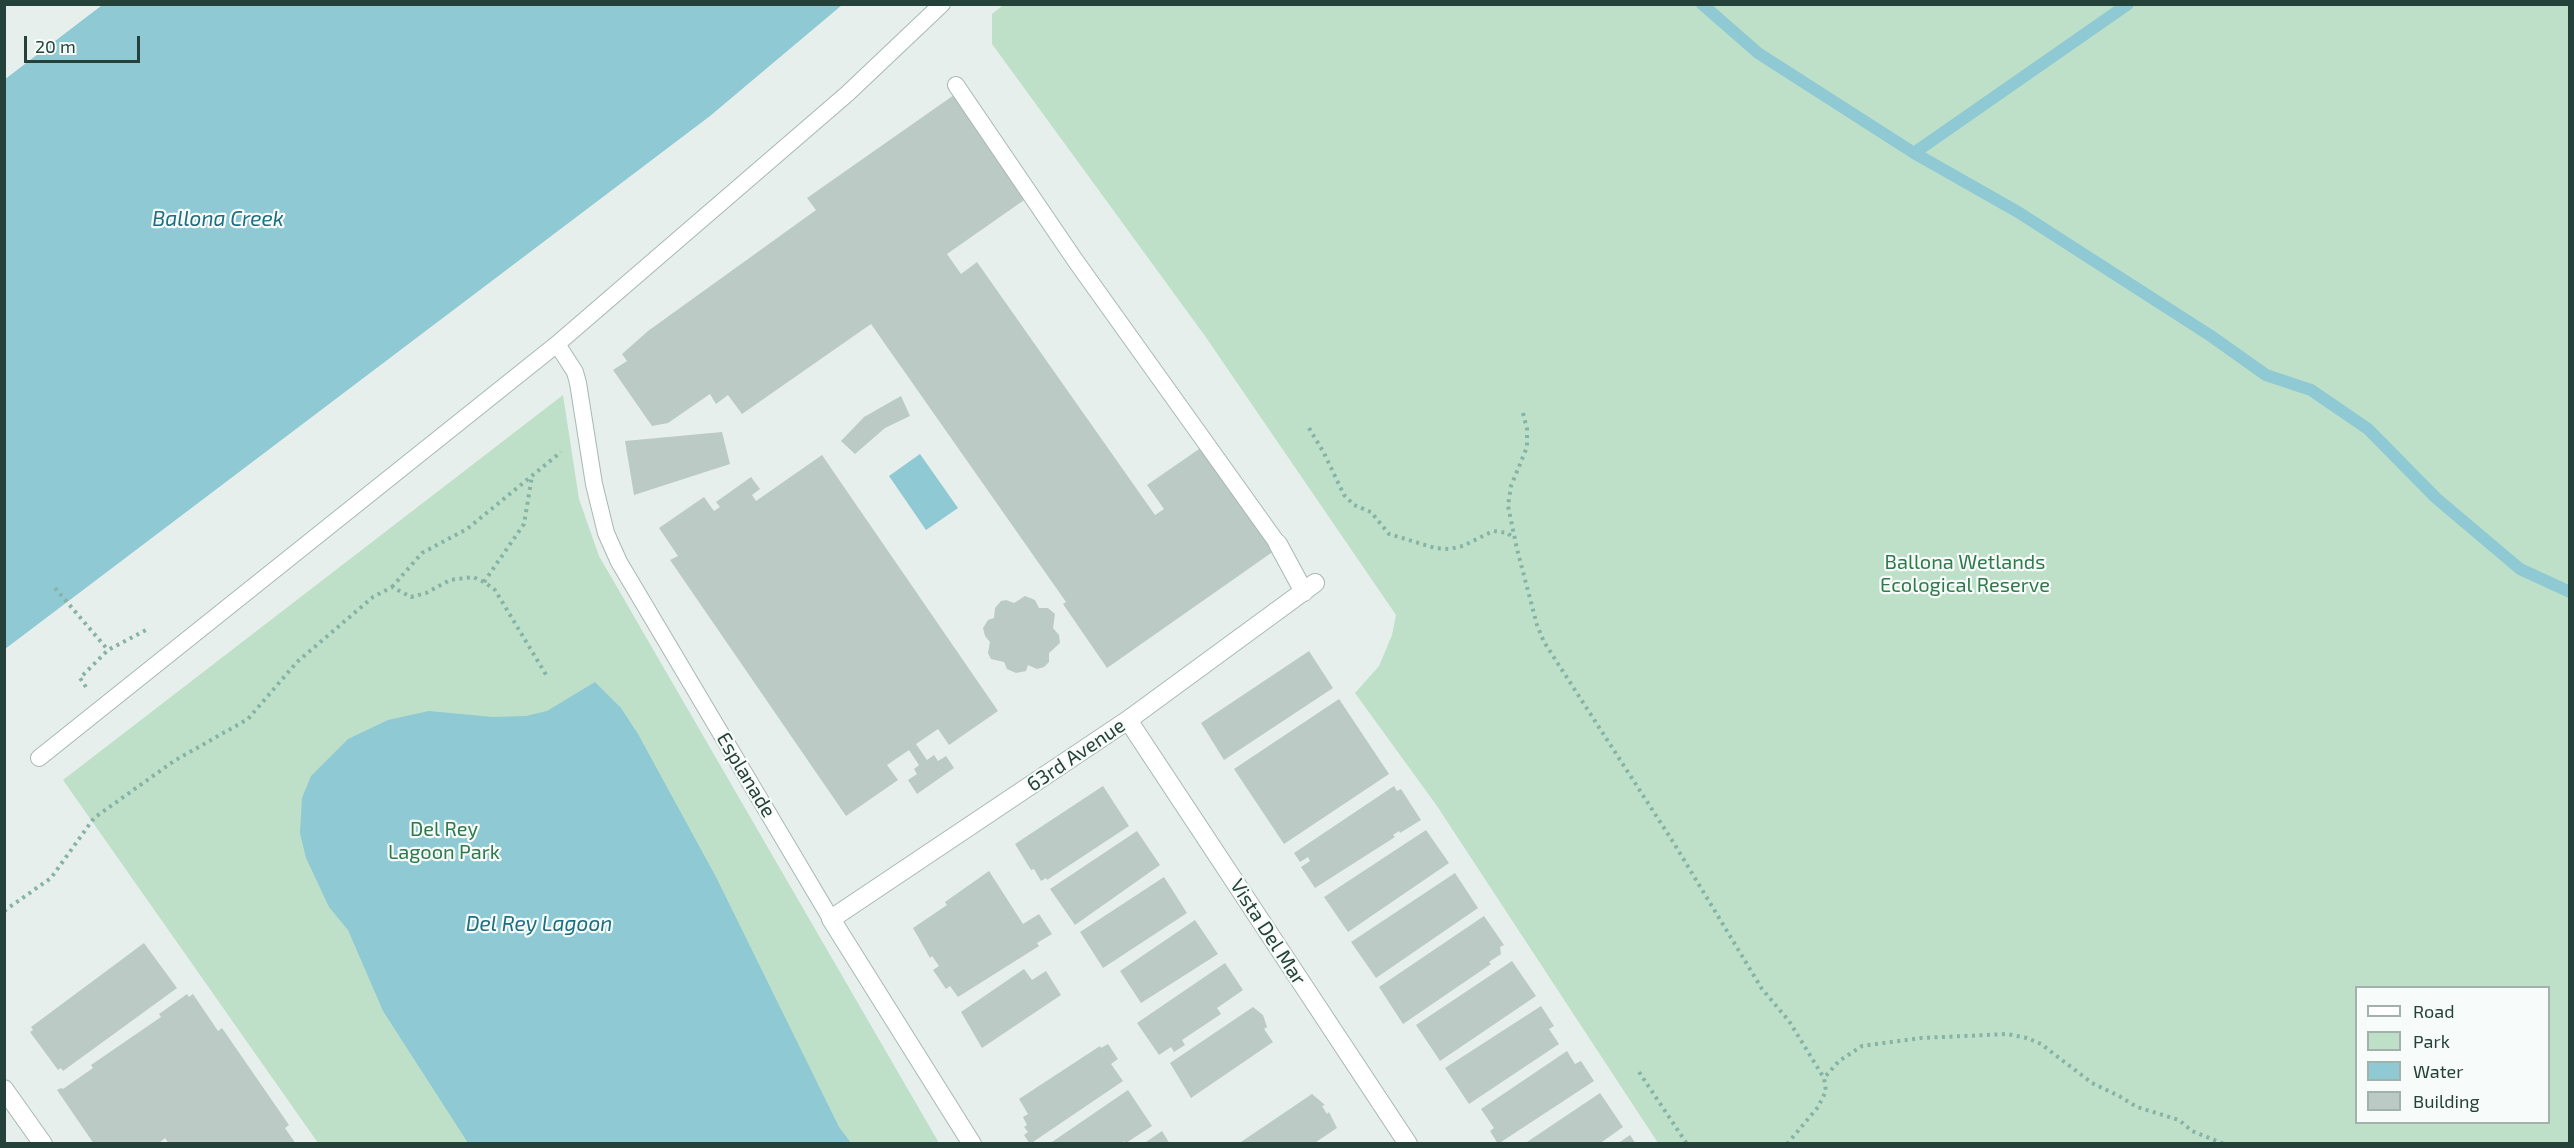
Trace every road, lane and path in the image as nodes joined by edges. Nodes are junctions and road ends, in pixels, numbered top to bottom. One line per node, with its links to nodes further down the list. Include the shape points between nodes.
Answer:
1 (942, 4): 3 (lane, via 848,94)
2 (956, 85): 9 (lane, via 1075,260)
3 (557, 344): 6 (lane, Esplanade, via 575,372); 16 (lane)
4 (1523, 413): 8 (path, via 1527,447 1511,486 1508,506)
5 (1309, 428): 8 (path, via 1344,495 1354,505 1371,512 1389,534 1449,549 1493,531 1508,533)
6 (586, 432): 7 (path); 18 (lane, Esplanade, via 606,532 619,562)
7 (532, 475): 10 (path, via 524,524); 11 (path, via 467,529 422,553)
8 (1515, 542): 20 (path, via 1537,625 1549,650 1762,989 1789,1022)
9 (1278, 544): 15 (street, 63rd Avenue, via 1310,587)
10 (484, 582): 11 (path, via 473,577 450,580 411,597); 14 (path, via 495,590)
11 (392, 587): 17 (path, via 373,597 297,662 248,719 174,761 94,818 51,878)
12 (55, 588): 13 (path)
13 (108, 650)
14 (548, 678)
15 (1128, 720): 18 (street, 63rd Avenue); 24 (street, Vista Del Mar)
16 (39, 758)
17 (4, 911)
18 (831, 919): 23 (street, Esplanade)
19 (1639, 1072): 25 (path)
20 (1824, 1078): 26 (path, via 1826,1091 1818,1107); 27 (path, via 1839,1061 1862,1047 1921,1038 2007,1034 2041,1044 2092,1083 2137,1107 2179,1120 2192,1131)
21 (4, 1089): 22 (street)
22 (43, 1143)
23 (972, 1143)
24 (1408, 1143)
25 (1688, 1143)
26 (1786, 1143)
27 (2224, 1143)

